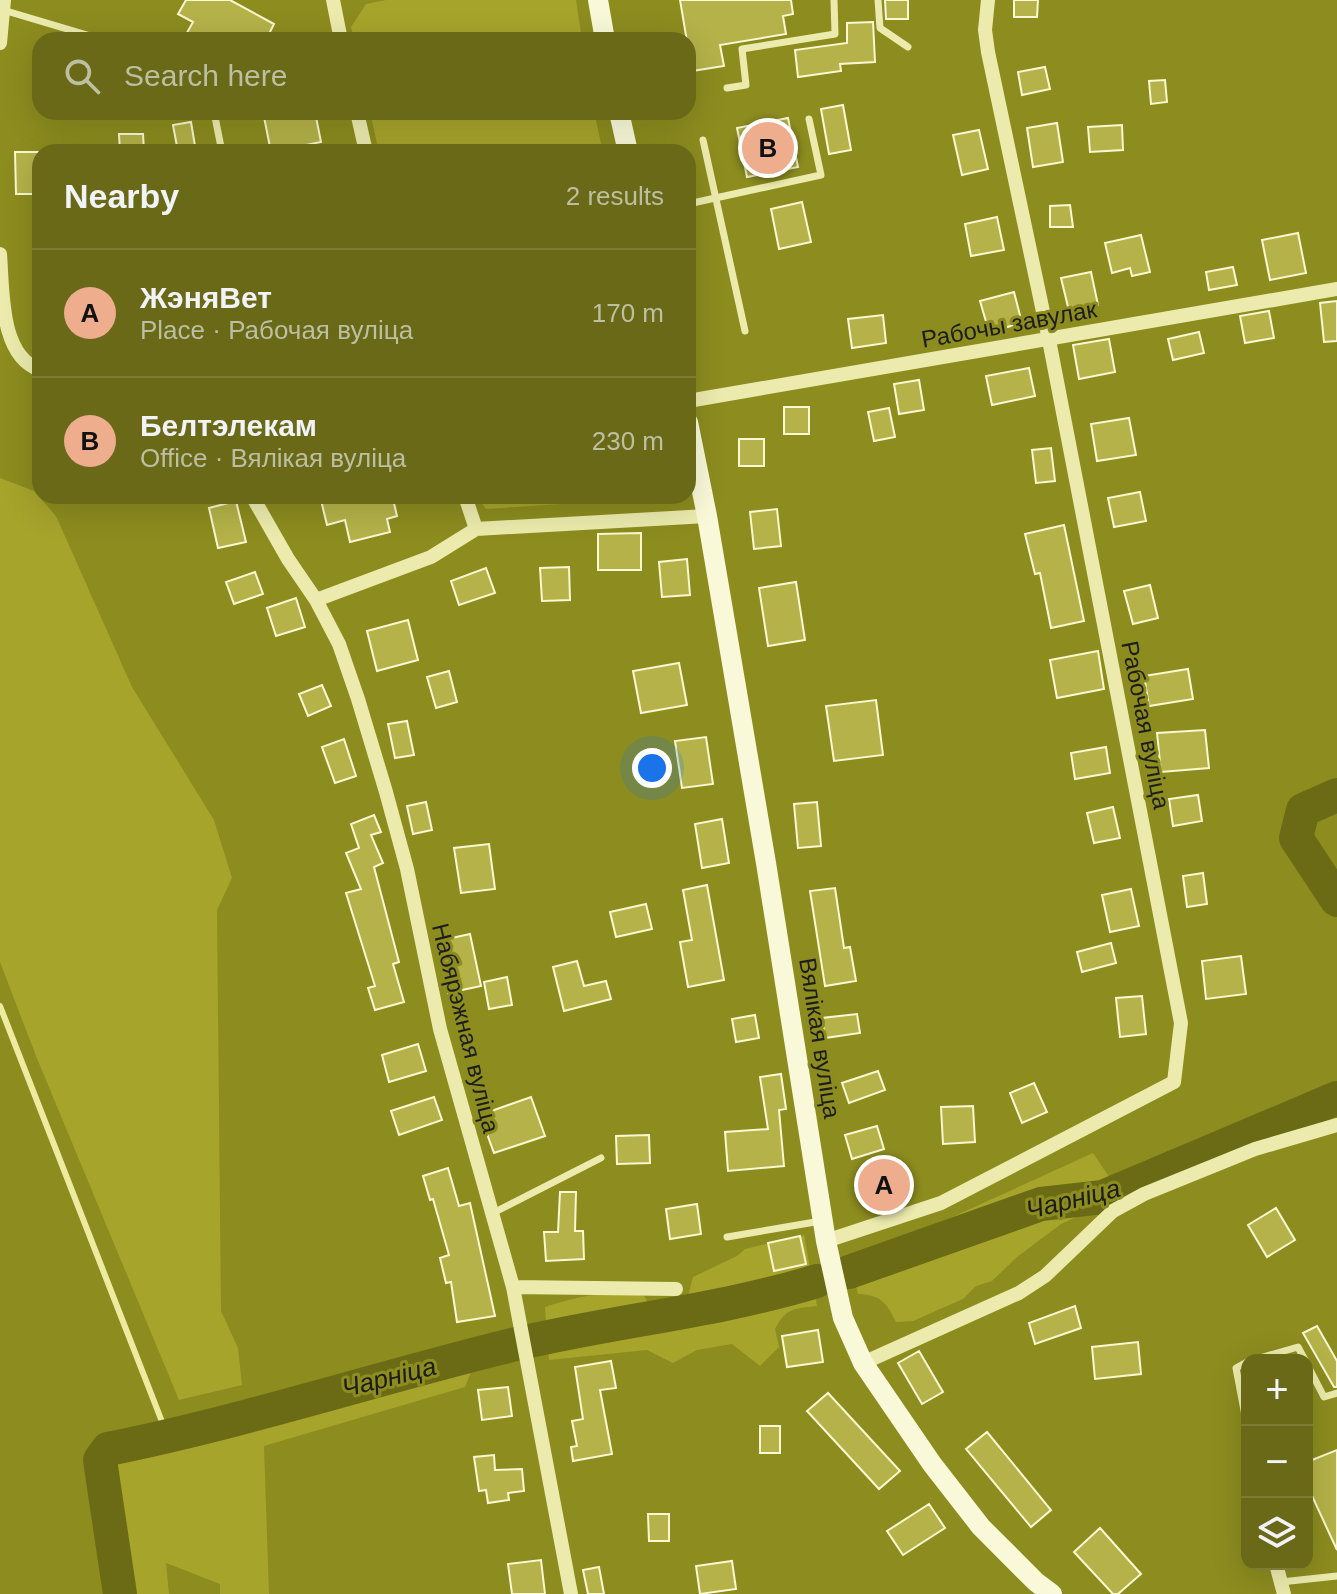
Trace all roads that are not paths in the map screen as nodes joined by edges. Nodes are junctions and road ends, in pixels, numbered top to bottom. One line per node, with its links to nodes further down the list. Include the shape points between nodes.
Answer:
1 (333, 0): 8 (street)
2 (598, 0): 9 (main road)
3 (834, 0): 12 (lane, via 835,34 742,49 746,85)
4 (878, 0): 11 (lane, via 880,28)
5 (988, 0): 26 (street, Рабочая вуліца, via 988,52)
6 (3, 5): 7 (lane); 10 (street)
7 (81, 32)
8 (339, 32)
9 (604, 32)
10 (0, 43)
11 (908, 47)
12 (727, 88)
13 (809, 119): 21 (lane, via 821,175)
14 (216, 120): 18 (lane)
15 (359, 120): 19 (street)
16 (621, 120): 20 (main road)
17 (703, 140): 21 (lane)
18 (220, 144)
19 (364, 144)
20 (626, 144)
21 (717, 198): 22 (lane); 25 (lane)
22 (696, 202)
23 (0, 254): 27 (street, via 9,346)
24 (1337, 289): 26 (street, Рабочы завулак)
25 (745, 331)
26 (1049, 340): 28 (street, Рабочы завулак); 38 (street, Рабочая вуліца, via 1181,1023 1174,1082 941,1203)
27 (32, 366)
28 (696, 400)
29 (696, 462): 32 (main road, Вялікая вуліца)
30 (257, 504): 34 (street, Набярэжная вуліца)
31 (468, 504): 33 (street)
32 (707, 516): 33 (street); 38 (main road, Вялікая вуліца)
33 (476, 529): 34 (street, via 431,557)
34 (316, 600): 37 (street, Набярэжная вуліца, via 339,644 390,807 440,1029)
35 (1337, 1125): 44 (street, via 1255,1149 1144,1194 1113,1211 1045,1276 1019,1293)
36 (601, 1158): 37 (lane)
37 (491, 1214): 40 (street, Набярэжная вуліца)
38 (825, 1231): 39 (lane); 44 (main road, Вялікая вуліца, via 843,1318)
39 (727, 1237)
40 (513, 1287): 41 (street); 51 (street, Набярэжная вуліца)
41 (676, 1289)
42 (1274, 1354): 43 (lane, via 1298,1347)
43 (1302, 1354)
44 (863, 1363): 52 (main road, Вялікая вуліца, via 981,1527)
45 (1241, 1365): 48 (lane, via 1236,1368)
46 (1313, 1376): 47 (lane, via 1324,1397)
47 (1337, 1393)
48 (1241, 1394)
49 (1337, 1576): 50 (lane)
50 (1283, 1588)
51 (571, 1594)
52 (1052, 1594)

